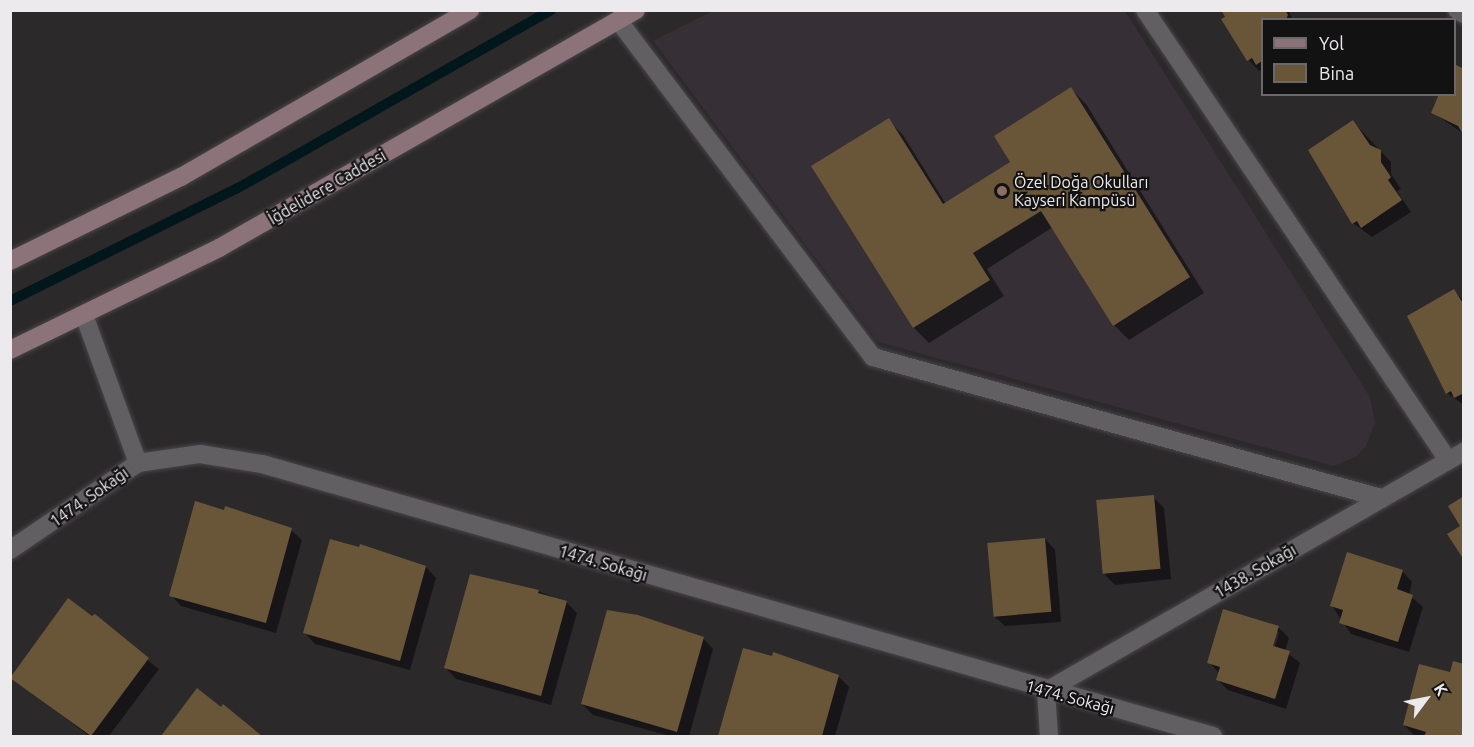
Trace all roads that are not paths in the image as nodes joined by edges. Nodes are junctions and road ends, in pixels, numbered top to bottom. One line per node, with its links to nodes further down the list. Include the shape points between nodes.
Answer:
1 (470, 10): 7 (street, via 181,177)
2 (636, 10): 6 (street, İğdelidere Caddesi)
3 (1145, 10): 10 (street)
4 (1457, 10): 5 (street)
5 (1464, 14)
6 (618, 20): 8 (street, İğdelidere Caddesi, via 302,203); 12 (street, via 873,357)
7 (10, 261)
8 (84, 315): 9 (street, İğdelidere Caddesi); 11 (street)
9 (10, 350)
10 (1456, 456): 12 (street, 1438. Sokağı)
11 (138, 463): 13 (street, 1474. Sokağı); 14 (street, 1474. Sokağı, via 200,454 262,464)
12 (1381, 498): 14 (street, 1438. Sokağı)
13 (10, 550)
14 (1046, 691): 15 (street); 16 (street, 1474. Sokağı)
15 (1049, 736)
16 (1213, 736)

